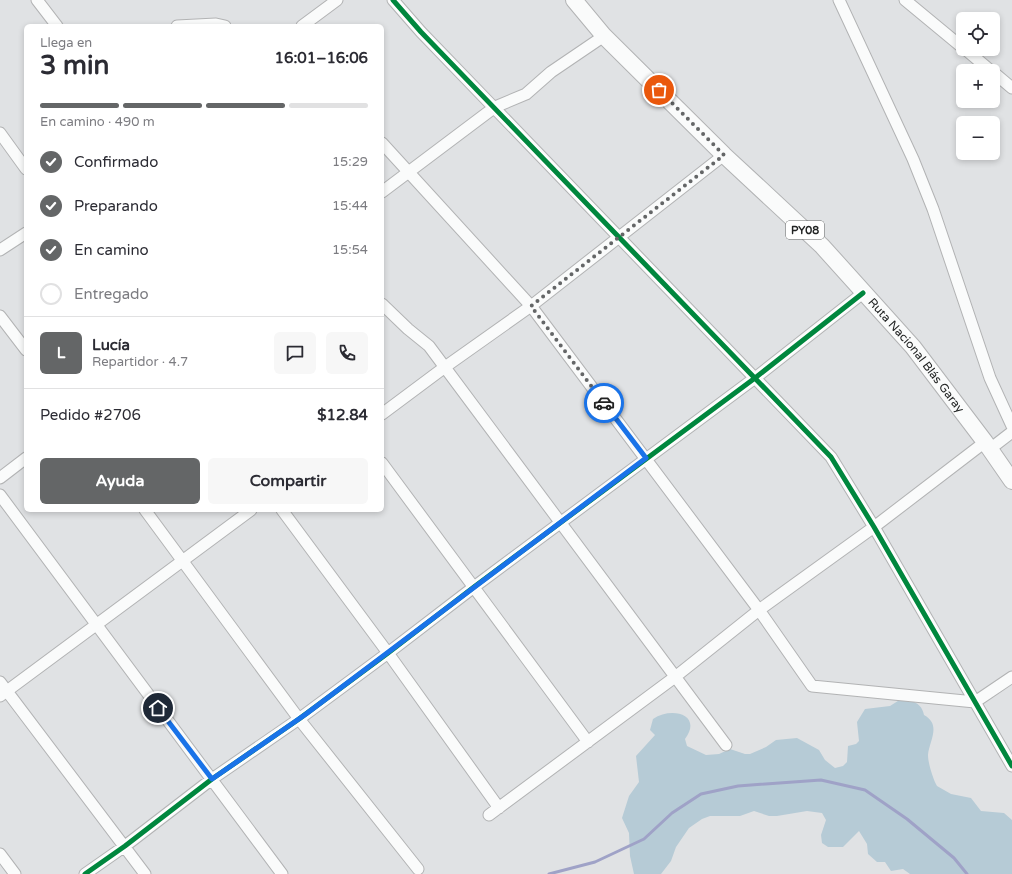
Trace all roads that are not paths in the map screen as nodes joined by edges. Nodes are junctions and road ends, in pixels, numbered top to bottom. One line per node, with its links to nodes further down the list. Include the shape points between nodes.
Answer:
1 (37, 0): 7 (street)
2 (337, 0): 8 (street)
3 (393, 0): 15 (street)
4 (574, 0): 9 (highway, Ruta Nacional Blás Garay / PY08)
5 (839, 0): 33 (street, via 913,159 933,209 990,378)
6 (905, 0): 10 (street)
7 (55, 24)
8 (305, 24)
9 (604, 36): 15 (street, via 551,72 526,94); 18 (highway, Ruta Nacional Blás Garay / PY08)
10 (956, 41)
11 (973, 56): 12 (street)
12 (983, 64)
13 (1000, 78): 14 (street)
14 (1012, 88)
15 (495, 107): 20 (street); 23 (street)
16 (0, 133): 19 (street)
17 (384, 145): 20 (street)
18 (724, 155): 23 (street); 25 (highway, Ruta Nacional Blás Garay / PY08, via 822,246)
19 (24, 166)
20 (408, 172): 21 (street); 27 (street)
21 (384, 190)
22 (24, 236): 24 (street)
23 (619, 238): 27 (street); 31 (street)
24 (0, 250)
25 (863, 293): 31 (street); 35 (highway, Ruta Nacional Blás Garay / PY08, via 913,347)
26 (384, 306): 30 (street, via 429,346)
27 (531, 306): 30 (street); 36 (street)
28 (0, 316): 29 (street)
29 (24, 347)
30 (445, 366): 32 (street); 45 (street)
31 (755, 378): 36 (street); 46 (street, via 831,457)
32 (384, 412)
33 (1012, 426)
34 (1012, 432): 35 (street)
35 (988, 446): 40 (highway, Ruta Nacional Blás Garay / PY08); 46 (street)
36 (646, 458): 45 (street); 49 (street)
37 (24, 460): 39 (street)
38 (384, 466): 48 (street)
39 (0, 478)
40 (1012, 482)
41 (0, 495): 50 (street)
42 (146, 512): 47 (street)
43 (248, 512): 47 (street)
44 (283, 512): 51 (street)
45 (561, 523): 48 (street); 53 (street)
46 (874, 527): 49 (street); 56 (street)
47 (181, 560): 50 (street); 57 (street)
48 (474, 587): 51 (street); 58 (street)
49 (759, 610): 53 (street); 56 (street, via 812,686)
50 (96, 626): 55 (street); 61 (street)
51 (388, 653): 57 (street); 62 (street)
52 (1012, 676): 56 (street)
53 (675, 677): 58 (street); 59 (street)
54 (0, 682): 55 (street)
55 (3, 694): 64 (street)
56 (975, 702): 60 (street)
57 (300, 719): 61 (street); 66 (street)
58 (588, 742): 62 (street)
59 (726, 745)
60 (1012, 766)
61 (212, 779): 64 (street); 70 (street)
62 (499, 808): 63 (street)
63 (490, 815)
64 (125, 846): 68 (street); 69 (street)
65 (0, 854): 67 (street)
66 (418, 869)
67 (15, 874)
68 (85, 874)
69 (145, 874)
70 (282, 874)

